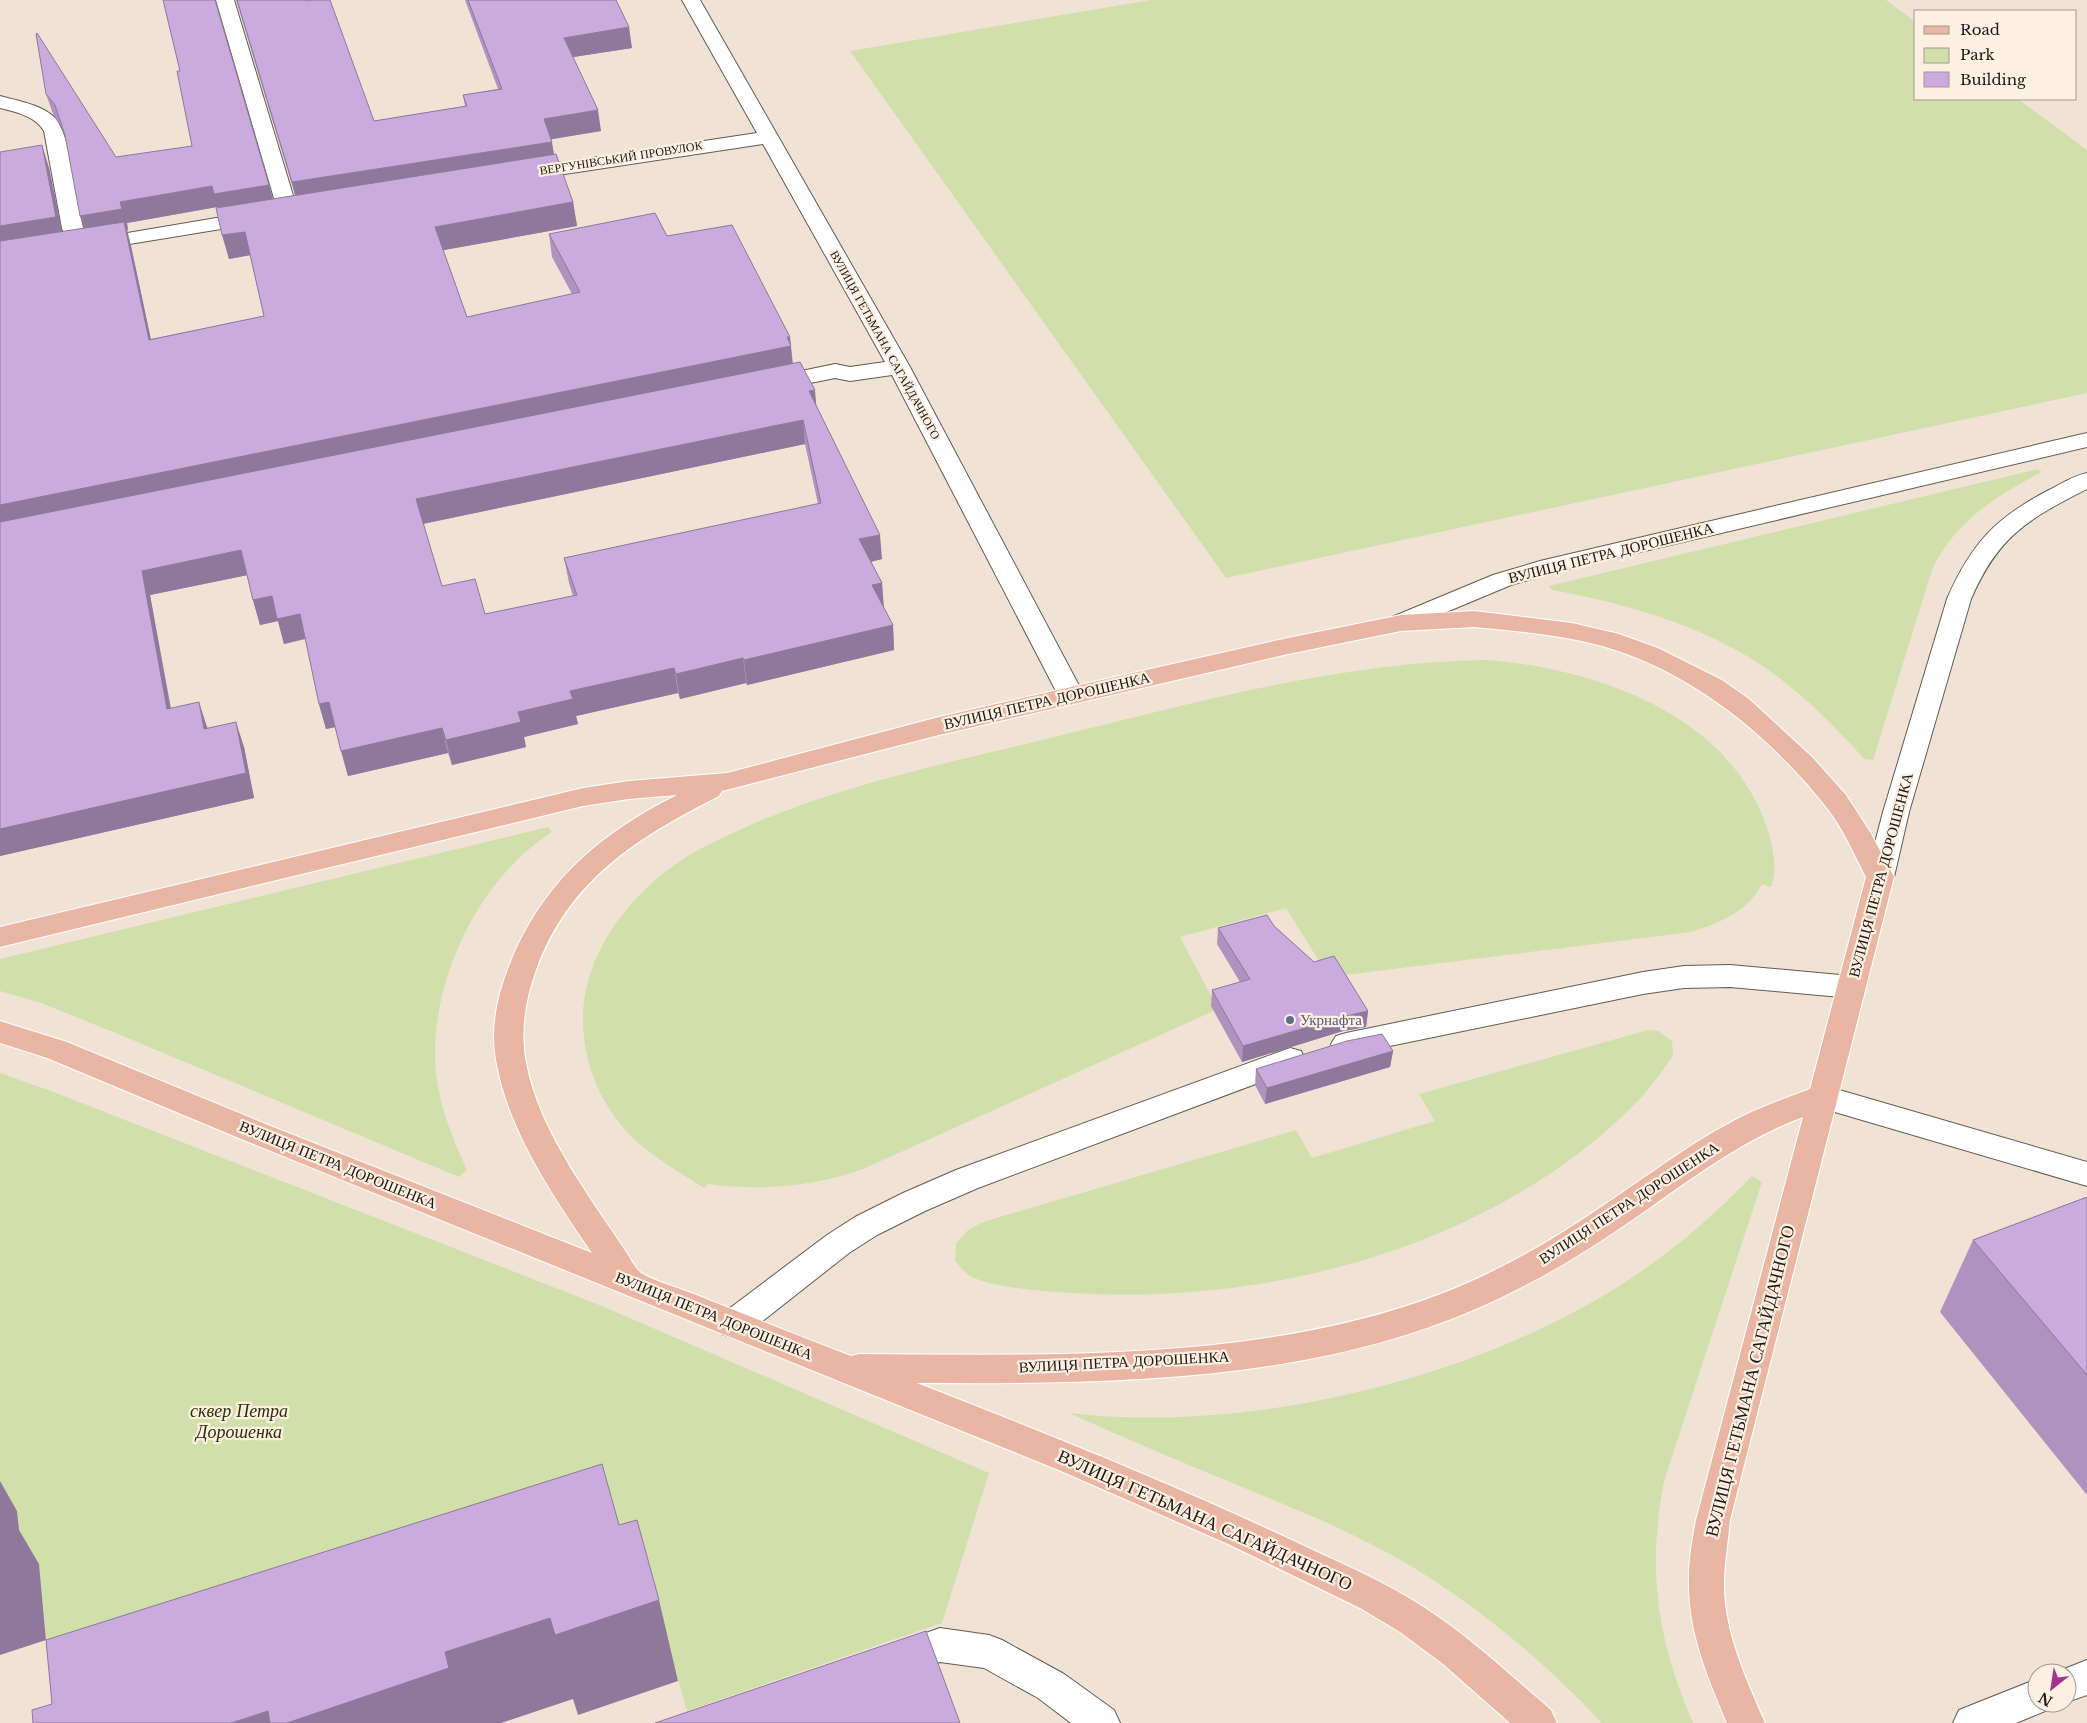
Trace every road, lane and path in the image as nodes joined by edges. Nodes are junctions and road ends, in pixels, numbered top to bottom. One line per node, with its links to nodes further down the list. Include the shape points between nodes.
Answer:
1 (225, 0): 7 (street)
2 (691, 0): 4 (street, ВУЛИЦЯ ГЕТЬМАНА САГАЙДАЧНОГО)
3 (0, 102): 7 (street, via 39,115 51,126 57,140 70,223 67,248)
4 (769, 137): 5 (street, ВЕРГУНІВСЬКИЙ ПРОВУЛОК); 8 (street, ВУЛИЦЯ ГЕТЬМАНА САГАЙДАЧНОГО)
5 (503, 178)
6 (307, 209): 7 (street)
7 (288, 212)
8 (898, 367): 9 (street, via 850,374 835,371); 13 (street, ВУЛИЦЯ ГЕТЬМАНА САГАЙДАЧНОГО)
9 (748, 389)
10 (2087, 440): 12 (street, ВУЛИЦЯ ПЕТРА ДОРОШЕНКА, via 1549,566 1502,580)
11 (2087, 480): 15 (street, ВУЛИЦЯ ПЕТРА ДОРОШЕНКА, via 2016,519 1992,539 1968,576 1896,812)
12 (1401, 623): 13 (main road, ВУЛИЦЯ ПЕТРА ДОРОШЕНКА); 15 (main road, via 1474,619 1572,631 1618,643 1683,670 1740,705 1803,763 1837,802)
13 (1071, 695): 14 (main road, ВУЛИЦЯ ПЕТРА ДОРОШЕНКА)
14 (727, 782): 16 (main road, ВУЛИЦЯ ПЕТРА ДОРОШЕНКА, via 583,797); 21 (main road, via 642,826 611,846 584,870 559,896 538,930 521,967 511,1002 508,1042 514,1076 529,1116 575,1201)
15 (1880, 878): 17 (main road, ВУЛИЦЯ ПЕТРА ДОРОШЕНКА)
16 (0, 937)
17 (1851, 987): 19 (main road, ВУЛИЦЯ ПЕТРА ДОРОШЕНКА); 22 (street, via 1730,976 1684,977 1317,1051 1268,1066 914,1202 838,1244)
18 (0, 1032): 21 (main road, ВУЛИЦЯ ПЕТРА ДОРОШЕНКА, via 57,1050)
19 (1822, 1097): 20 (street); 23 (main road, ВУЛИЦЯ ПЕТРА ДОРОШЕНКА, via 1737,1133 1545,1259 1478,1293 1409,1320 1328,1340 1236,1355 1151,1363 999,1369); 28 (main road, ВУЛИЦЯ ГЕТЬМАНА САГАЙДАЧНОГО, via 1725,1471 1706,1568 1716,1645)
20 (2087, 1174)
21 (628, 1281): 22 (main road, ВУЛИЦЯ ПЕТРА ДОРОШЕНКА)
22 (734, 1324): 23 (main road, ВУЛИЦЯ ПЕТРА ДОРОШЕНКА)
23 (844, 1368): 27 (main road, ВУЛИЦЯ ГЕТЬМАНА САГАЙДАЧНОГО, via 1073,1460 1249,1537 1373,1596 1456,1652)
24 (867, 1670): 26 (street, via 940,1645 989,1652 1051,1686)
25 (2027, 1701): 29 (street)
26 (1101, 1723)
27 (1538, 1723)
28 (1746, 1723)
29 (1972, 1723)

